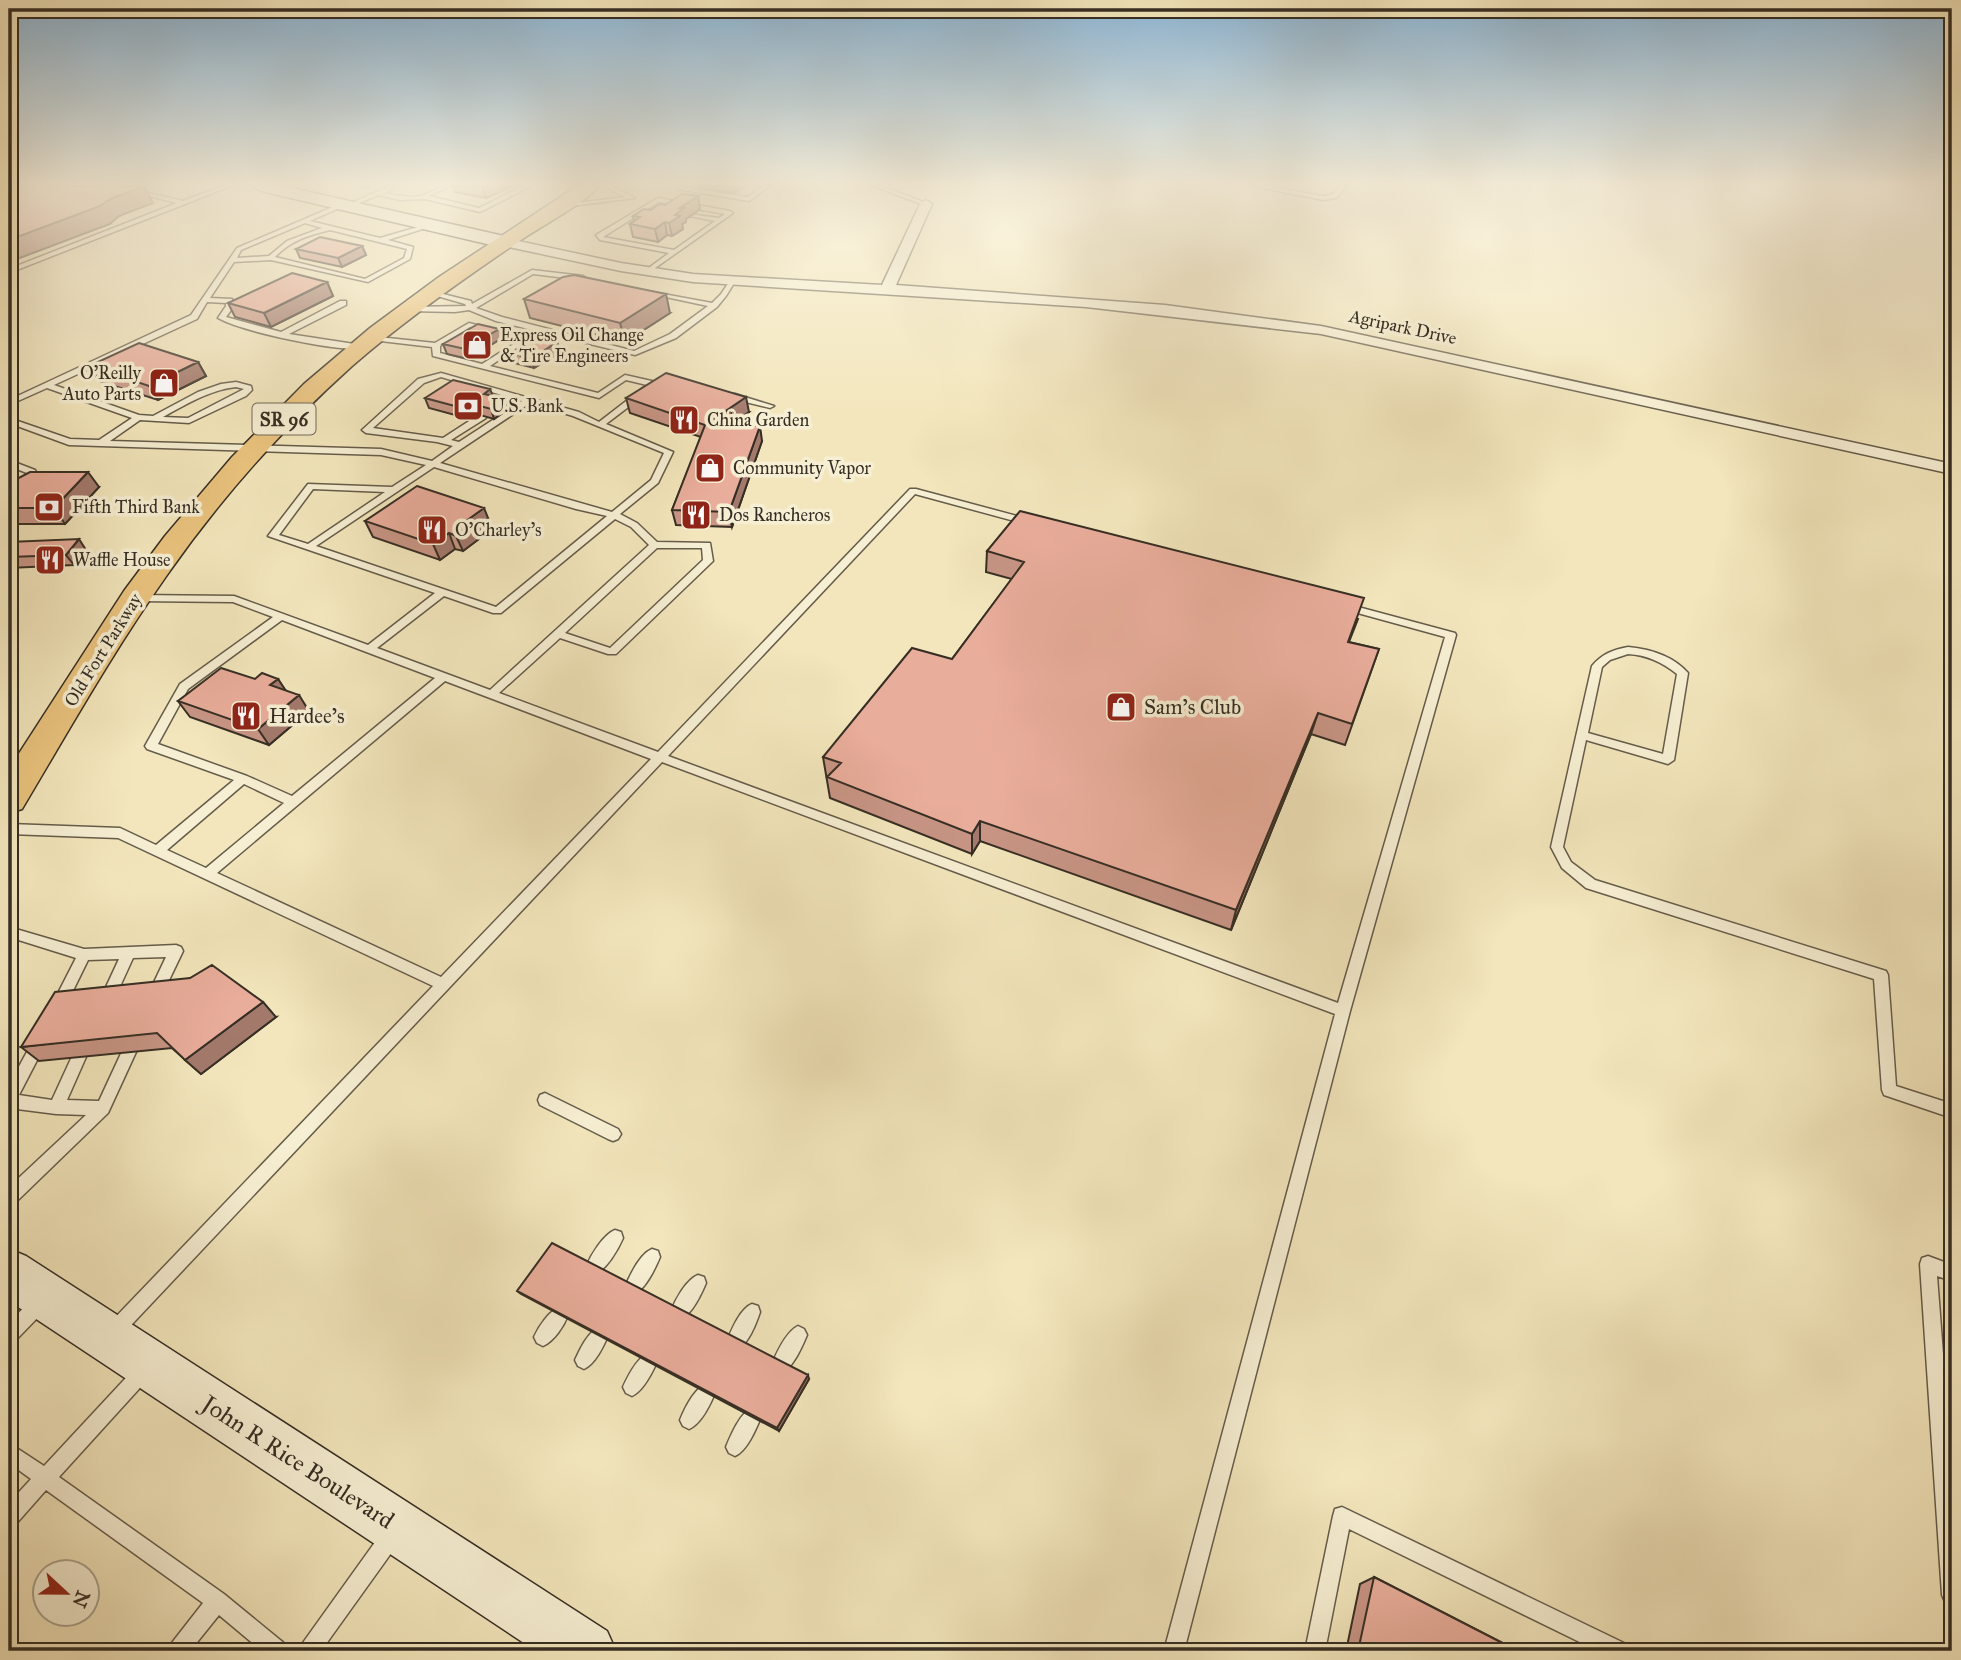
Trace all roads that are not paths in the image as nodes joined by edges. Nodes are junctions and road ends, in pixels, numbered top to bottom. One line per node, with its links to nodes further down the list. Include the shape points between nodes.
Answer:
1 (28, 263): 9 (lane)
2 (229, 263): 16 (lane)
3 (294, 263): 4 (lane, via 366,281)
4 (399, 263)
5 (473, 263): 15 (main road, Old Fort Parkway / SR 96)
6 (611, 263): 10 (street, Agripark Drive)
7 (659, 263): 10 (lane)
8 (899, 263): 14 (street)
9 (9, 271)
10 (648, 271): 11 (street, Agripark Drive)
11 (733, 280): 14 (street, Agripark Drive); 18 (lane)
12 (598, 281): 19 (lane, via 532,272)
13 (637, 289): 18 (lane)
14 (887, 290): 43 (street, Agripark Drive, via 1131,305 1321,330)
15 (431, 293): 19 (lane, via 468,303); 20 (main road, Old Fort Parkway / SR 96)
16 (206, 300): 22 (lane, via 229,301 222,318); 26 (lane, via 194,317)
17 (343, 303): 22 (lane)
18 (714, 305): 21 (lane, via 673,336 635,353)
19 (470, 308): 20 (lane); 21 (lane)
20 (410, 309): 23 (main road, Old Fort Parkway / SR 96)
21 (499, 319)
22 (282, 335): 23 (lane, via 319,343)
23 (366, 343): 24 (lane); 40 (main road, Old Fort Parkway / SR 96)
24 (436, 345): 25 (lane, via 436,354); 25 (lane, via 469,325 526,339)
25 (484, 366): 30 (lane)
26 (46, 385): 29 (lane); 33 (lane)
27 (721, 394): 31 (lane)
28 (529, 400): 30 (lane); 37 (lane, via 510,399 441,375 421,381 366,430); 39 (lane)
29 (9, 403)
30 (588, 405): 36 (lane); 36 (lane, via 625,377 658,384)
31 (770, 406)
32 (483, 416): 37 (lane)
33 (138, 417): 34 (lane); 38 (lane)
34 (156, 417): 34 (lane, via 181,422 197,419 243,394 247,386 217,387)
35 (9, 420): 38 (lane, via 69,442)
36 (600, 425): 46 (lane, via 669,452 655,481)
37 (444, 441): 39 (lane)
38 (102, 443): 40 (lane)
39 (460, 445): 42 (lane)
40 (254, 450): 42 (lane, via 381,452); 51 (main road, Old Fort Parkway / SR 96)
41 (9, 463): 44 (lane)
42 (433, 464): 45 (lane); 46 (lane)
43 (1952, 469)
44 (32, 472)
45 (394, 490): 49 (lane); 49 (lane, via 312,486 273,536)
46 (611, 516): 48 (lane, via 629,521); 50 (lane, via 497,611)
47 (1047, 527): 59 (lane, via 912,491)
48 (654, 545): 54 (lane); 54 (lane, via 707,545 708,561 612,652)
49 (309, 547): 50 (lane)
50 (443, 593): 55 (lane)
51 (135, 598): 53 (lane, via 234,599); 61 (main road, Old Fort Parkway / SR 96)
52 (1330, 602): 72 (lane, via 1451,635)
53 (281, 616): 55 (lane); 60 (lane, via 184,687 151,746)
54 (558, 634): 57 (lane)
55 (369, 649): 56 (lane)
56 (443, 677): 57 (lane); 62 (lane)
57 (491, 695): 59 (lane)
58 (1582, 735): 58 (lane, via 1597,666 1605,656 1618,651 1643,652 1671,661 1683,673 1668,760); 79 (lane, via 1558,846 1566,865 1591,884 1881,975 1889,1090)
59 (661, 758): 69 (lane); 72 (lane)
60 (243, 779): 62 (lane); 64 (lane)
61 (9, 799)
62 (294, 802): 65 (lane)
63 (9, 829): 64 (lane, via 120,834)
64 (157, 851): 65 (lane)
65 (207, 874): 69 (lane)
66 (9, 932): 68 (lane)
67 (129, 953): 68 (lane); 70 (lane, via 176,951); 71 (lane)
68 (84, 955): 75 (lane)
69 (444, 985): 97 (lane)
70 (153, 998)
71 (106, 1002)
72 (1343, 1011): 116 (lane)
73 (129, 1052): 78 (lane)
74 (79, 1057): 77 (lane)
75 (9, 1100): 77 (lane)
76 (545, 1100): 80 (lane)
77 (56, 1107): 78 (lane)
78 (103, 1108): 81 (lane)
79 (1952, 1111)
80 (613, 1134)
81 (9, 1198)
82 (615, 1238): 84 (lane)
83 (652, 1257): 88 (lane)
84 (594, 1267)
85 (1952, 1273): 110 (lane, via 1928,1264)
86 (698, 1283): 89 (lane)
87 (27, 1285): 92 (lane); 97 (street, John R Rice Boulevard)
88 (632, 1287)
89 (680, 1312)
90 (752, 1312): 96 (lane)
91 (560, 1315): 95 (lane)
92 (9, 1335)
93 (798, 1335): 100 (lane)
94 (599, 1336): 98 (lane)
95 (543, 1337)
96 (736, 1341)
97 (129, 1351): 107 (lane); 109 (street, John R Rice Boulevard)
98 (584, 1360)
99 (648, 1362): 101 (lane)
100 (781, 1364)
101 (632, 1387)
102 (706, 1393): 104 (lane)
103 (752, 1417): 105 (lane)
104 (689, 1420)
105 (735, 1447)
106 (9, 1452): 107 (lane)
107 (44, 1478): 108 (lane); 111 (lane)
108 (9, 1517)
109 (398, 1527): 114 (lane); 115 (street, John R Rice Boulevard)
110 (1952, 1595)
111 (217, 1601): 112 (lane); 113 (lane)
112 (178, 1651)
113 (278, 1651)
114 (309, 1651)
115 (587, 1651)
116 (1174, 1651)
117 (1315, 1651): 118 (lane, via 1342,1516)
118 (1619, 1651)

